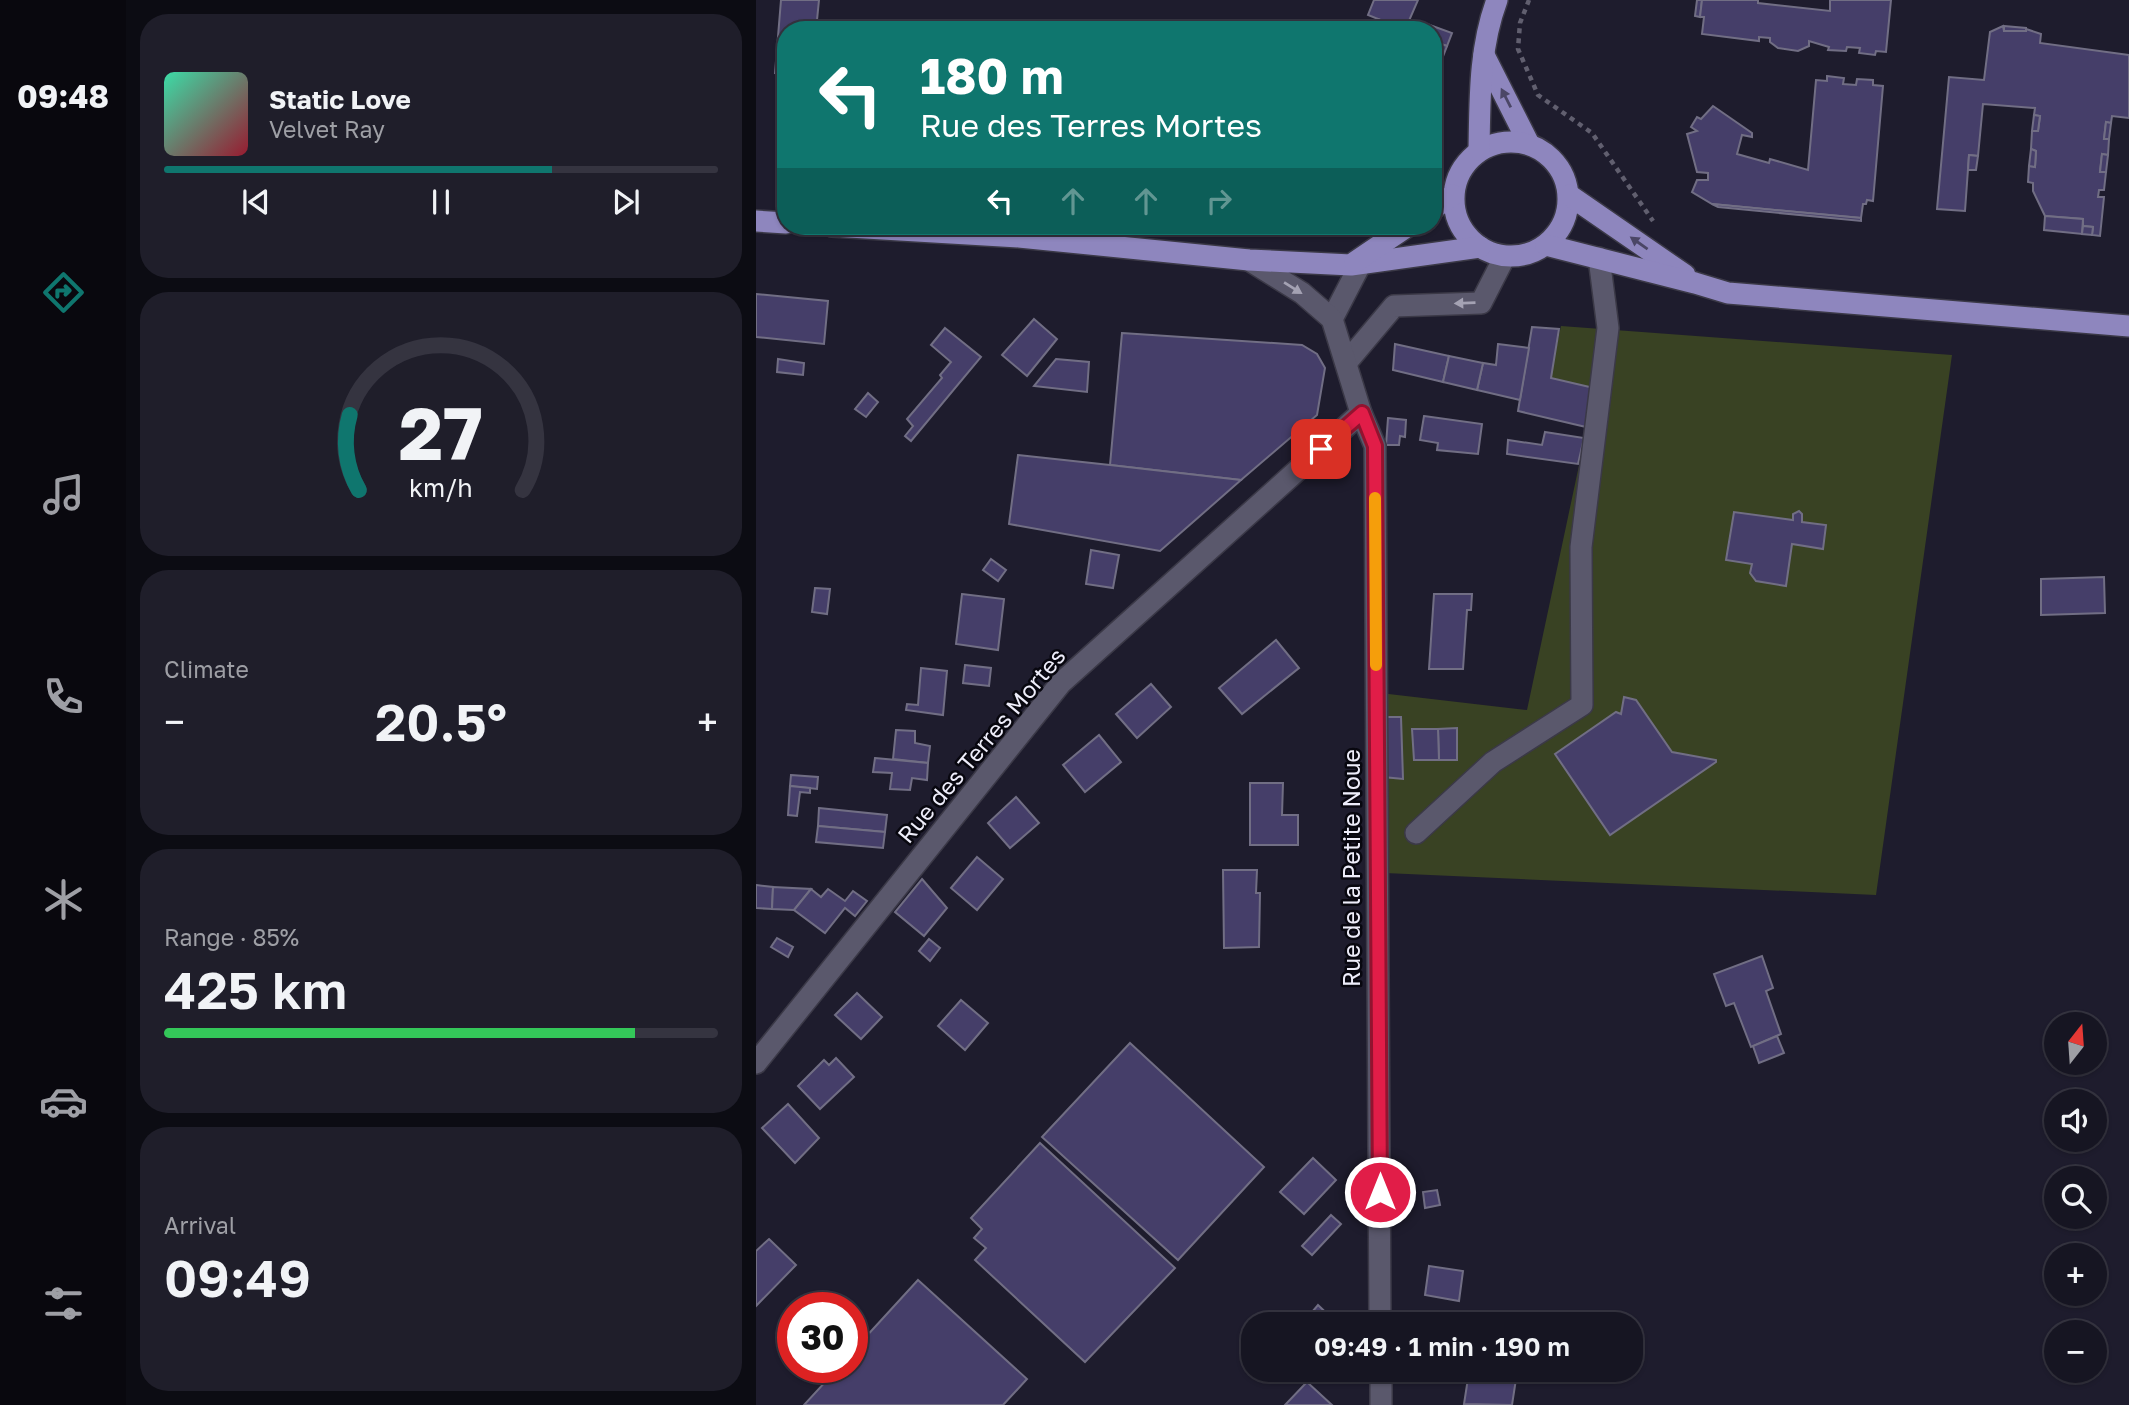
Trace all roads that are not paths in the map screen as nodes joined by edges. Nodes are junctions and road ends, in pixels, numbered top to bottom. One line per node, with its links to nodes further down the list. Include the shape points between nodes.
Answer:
1 (1497, 0): 2 (main road)
2 (1483, 52): 3 (main road, one-way to 2); 4 (main road)
3 (1529, 144): 4 (main road, via 1495,143); 6 (main road, via 1555,161)
4 (1479, 150): 5 (main road, via 1466,162)
5 (1453, 195): 7 (main road); 13 (main road, via 1460,225)
6 (1569, 195): 12 (main road, via 1567,214); 18 (main road, one-way to 6)
7 (1442, 203)
8 (756, 221): 9 (main road)
9 (777, 222)
10 (985, 235): 16 (main road)
11 (1396, 235): 17 (main road)
12 (1546, 245): 14 (main road, via 1534,252); 15 (main road)
13 (1480, 247): 14 (main road); 17 (main road)
14 (1505, 256): 21 (street, one-way to 21, via 1481,303 1394,306)
15 (1599, 258): 18 (main road); 23 (street, via 1608,328 1581,548 1582,705 1493,762)
16 (1249, 260): 17 (main road); 19 (street, one-way to 19, via 1302,293)
17 (1356, 264): 19 (street)
18 (1695, 282): 20 (main road, via 1742,295)
19 (1332, 319): 21 (street)
20 (2129, 326)
21 (1346, 363): 22 (street)
22 (1362, 413): 24 (street, Rue des Terres Mortes, via 1061,683); 25 (street, Rue de la Petite Noue, via 1375,446)
23 (1416, 833)
24 (756, 1063)
25 (1381, 1312)
26 (1381, 1382): 27 (street)
27 (1381, 1405)

